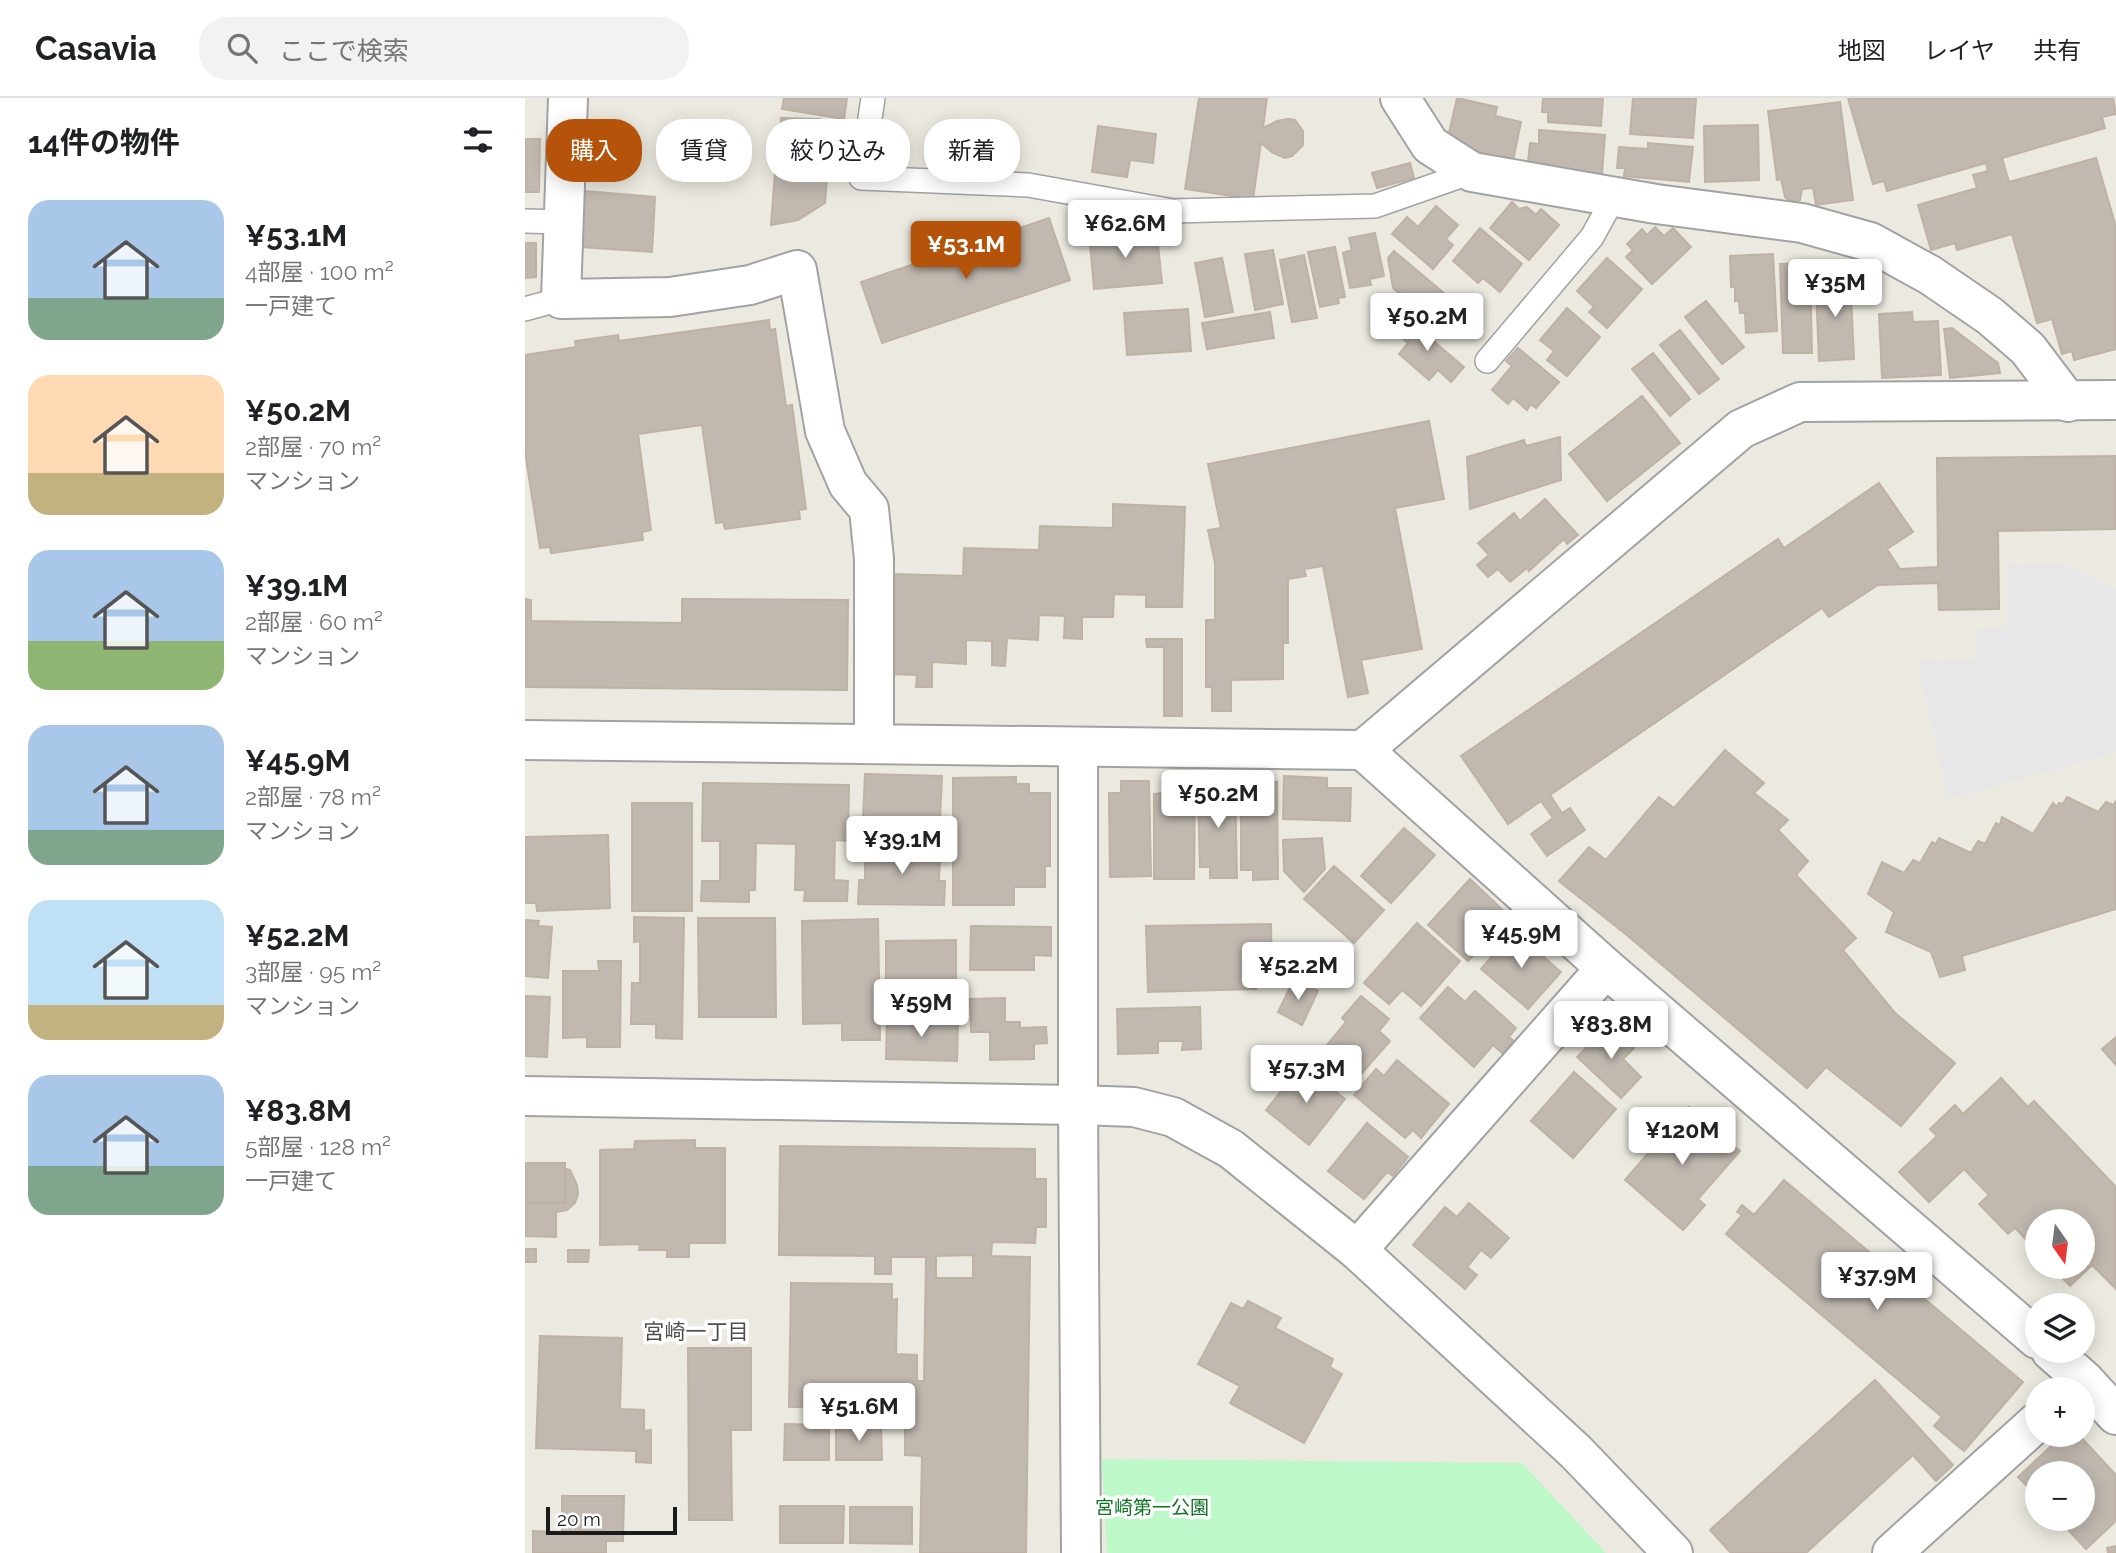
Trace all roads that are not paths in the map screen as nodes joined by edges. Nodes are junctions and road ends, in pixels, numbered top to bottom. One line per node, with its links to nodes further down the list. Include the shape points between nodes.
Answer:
1 (568, 98): 7 (street)
2 (873, 98): 4 (lane, via 861,178 1028,185 1173,211 1375,206)
3 (1400, 98): 4 (street, via 1430,145)
4 (1472, 172): 5 (street)
5 (1614, 197): 10 (lane, via 1593,237); 12 (street, via 1803,223 1870,242 1990,316 2028,349)
6 (525, 221): 7 (lane)
7 (564, 222): 8 (street)
8 (561, 299): 9 (lane); 14 (street, via 670,298 750,285 797,271 825,431 848,484 869,509 874,559)
9 (525, 309)
10 (1487, 361)
11 (2116, 400): 12 (street)
12 (2069, 402): 16 (street, via 1800,402 1741,429)
13 (525, 740): 14 (street)
14 (874, 744): 15 (street)
15 (1079, 747): 16 (street); 19 (street)
16 (1363, 750): 17 (street)
17 (1606, 968): 20 (street); 21 (street)
18 (525, 1097): 19 (street)
19 (1078, 1105): 20 (street, via 1134,1107 1173,1117 1231,1149); 27 (street)
20 (1357, 1250): 28 (street, via 1576,1452)
21 (2025, 1329)
22 (2061, 1363): 23 (street)
23 (2072, 1377)
24 (2095, 1398): 25 (street)
25 (2116, 1415)
26 (2025, 1433): 29 (street)
27 (1081, 1553)
28 (1673, 1553)
29 (1892, 1553)

